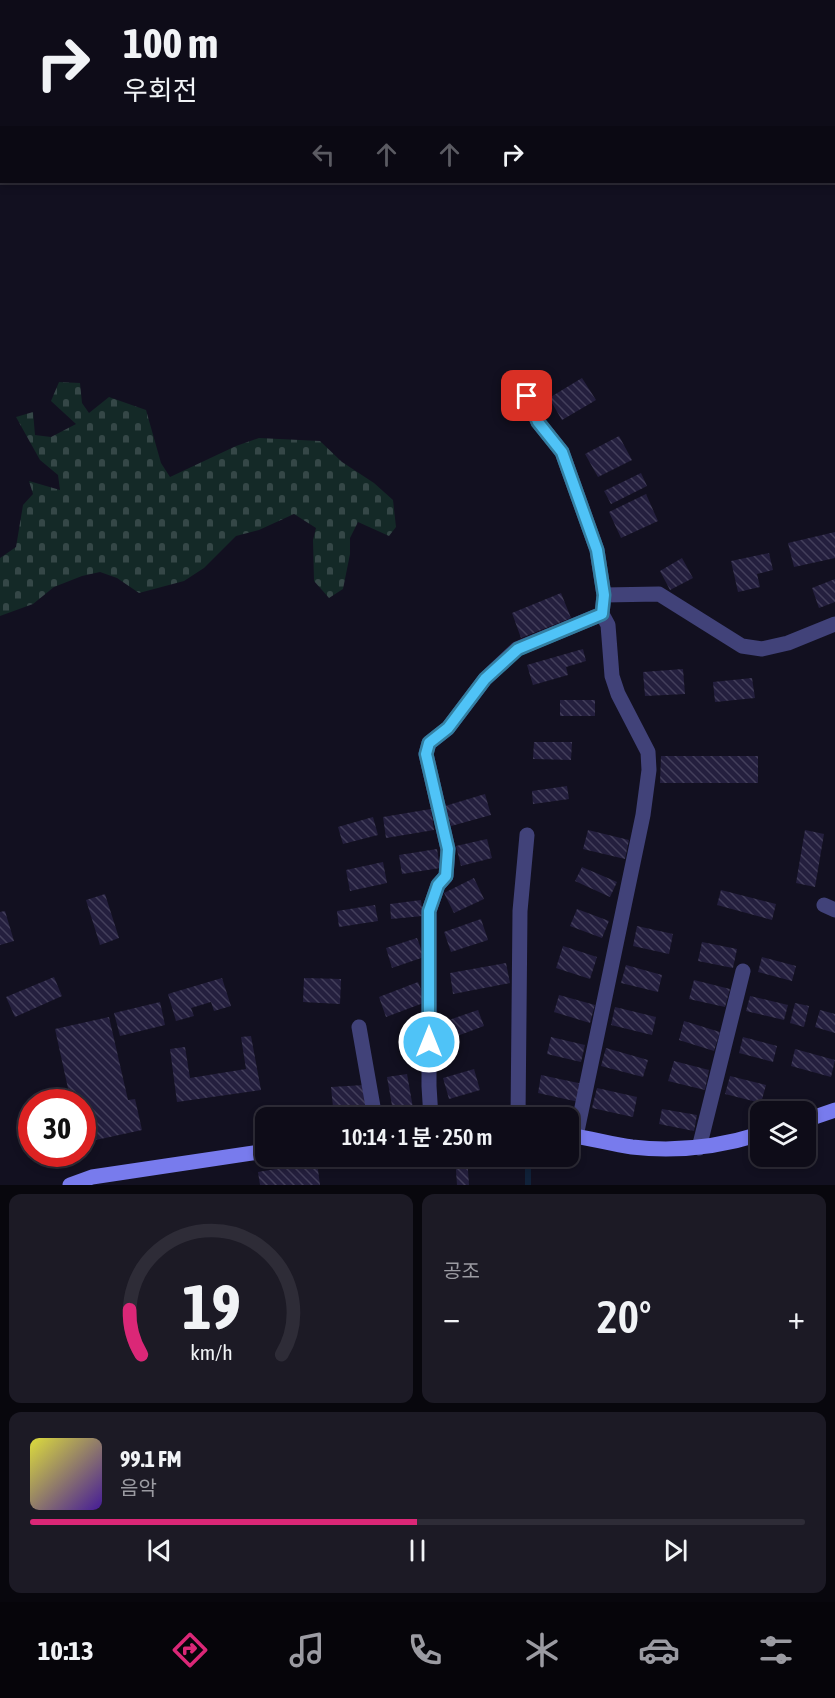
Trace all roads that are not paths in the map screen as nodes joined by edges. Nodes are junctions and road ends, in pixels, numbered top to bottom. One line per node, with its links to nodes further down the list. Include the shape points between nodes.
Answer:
1 (527, 396): 2 (street, via 538,422 562,452 597,550)
2 (604, 595): 3 (street); 4 (street, via 659,594 742,646 762,649)
3 (602, 614): 9 (street, via 518,649 485,679 448,728 429,743 426,754 448,849 446,876 438,885 429,911); 11 (street, via 608,625 612,676 648,752 649,770 643,815)
4 (835, 624)
5 (527, 835): 10 (street, via 520,911)
6 (743, 971): 16 (street)
7 (359, 1027): 8 (street)
8 (373, 1107)
9 (431, 1107)
10 (518, 1107)
11 (578, 1107)
12 (835, 1110): 13 (street)
13 (816, 1117)
14 (579, 1136): 16 (street, via 633,1147)
15 (750, 1137): 16 (street)
16 (699, 1148)
17 (255, 1153): 18 (street, via 92,1177)
18 (70, 1185)

